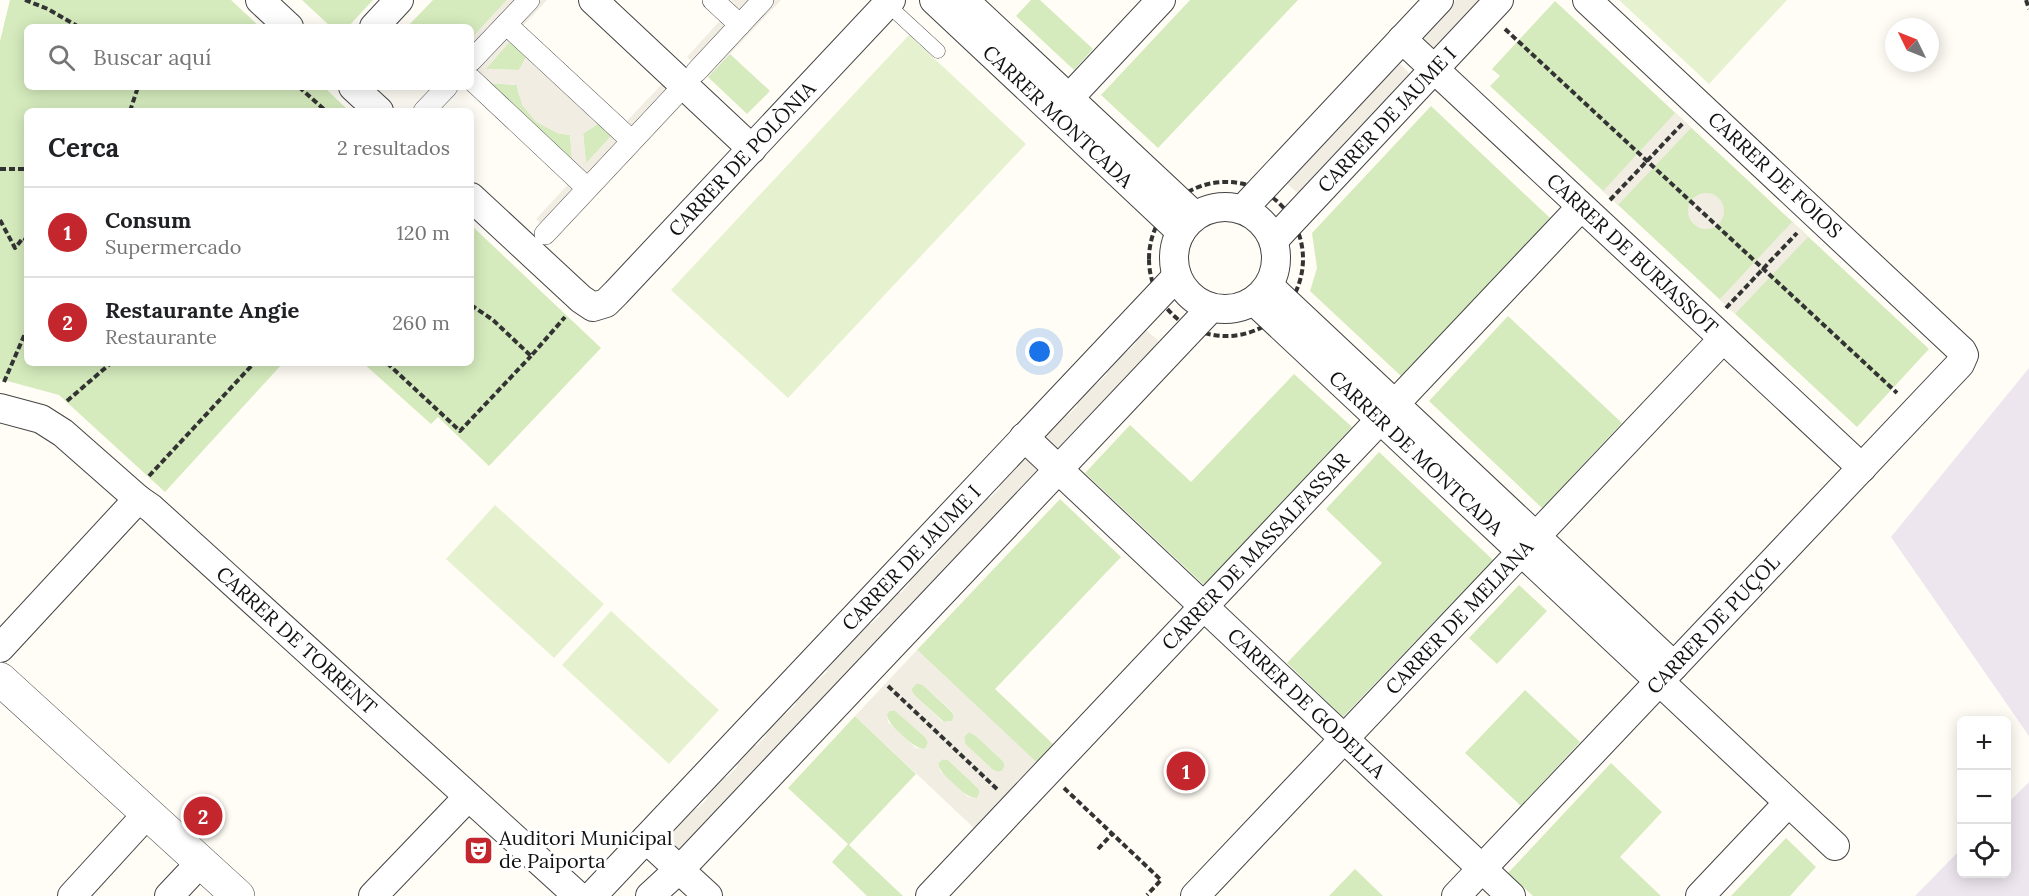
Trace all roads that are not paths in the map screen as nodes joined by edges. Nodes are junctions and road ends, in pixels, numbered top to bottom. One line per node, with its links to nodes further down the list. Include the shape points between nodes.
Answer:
1 (260, 0): 14 (street)
2 (399, 0): 15 (street)
3 (529, 0): 16 (street)
4 (593, 0): 31 (street)
5 (713, 0): 17 (street)
6 (763, 0): 17 (street)
7 (934, 0): 36 (street, CARRER MONTCADA)
8 (964, 0): 27 (street, CARRER MONTCADA)
9 (1161, 0): 27 (street)
10 (1439, 0): 18 (street)
11 (1587, 0): 43 (street, CARRER DE FOIOS)
12 (889, 2): 19 (lane); 31 (street, CARRER DE POLÒNIA)
13 (1499, 12): 21 (street, CARRER DE JAUME I)
14 (286, 24)
15 (377, 24)
16 (506, 24): 20 (street); 30 (street)
17 (740, 25): 22 (street)
18 (1402, 39): 21 (street, CARRER DE BURJASSOT); 33 (street)
19 (938, 51)
20 (474, 58)
21 (1434, 69): 35 (street, CARRER DE BURJASSOT); 38 (street, CARRER DE JAUME I)
22 (696, 72)
23 (474, 82): 32 (street)
24 (356, 90): 28 (street)
25 (444, 90): 29 (street)
26 (677, 93): 30 (street)
27 (1069, 98): 36 (street, CARRER MONTCADA)
28 (376, 108)
29 (427, 108)
30 (632, 141): 32 (street)
31 (752, 149): 34 (street, CARRER DE POLÒNIA, via 606,303 597,307 579,309)
32 (587, 188): 37 (street)
33 (1247, 198): 36 (street); 38 (street, via 1267,227)
34 (474, 200)
35 (1594, 205): 42 (street, CARRER DE BURJASSOT); 45 (street, CARRER DE MASSALFASSAR)
36 (1179, 216): 39 (street, via 1174,261)
37 (545, 234)
38 (1286, 235): 40 (street)
39 (1165, 281): 41 (street, via 1196,301); 46 (street, CARRER DE JAUME I)
40 (1262, 304): 41 (street, via 1226,310); 45 (street, CARRER DE MONTCADA)
41 (1205, 319): 48 (street)
42 (1723, 325): 47 (street, CARRER DE BURJASSOT); 50 (street, CARRER DE MELIANA)
43 (1962, 351): 47 (street, CARRER DE PUÇOL, via 1960,364)
44 (2, 395): 49 (street, CARRER DE TORRENT)
45 (1388, 412): 50 (street, CARRER DE MONTCADA); 51 (street, CARRER DE MASSALFASSAR)
46 (1024, 437): 48 (street, CARRER DE GODELLA); 59 (street, CARRER DE JAUME I)
47 (1862, 468): 53 (street, CARRER DE PUÇOL)
48 (1059, 470): 51 (street, CARRER DE GODELLA); 63 (street)
49 (142, 489): 52 (street); 56 (street, CARRER DE TORRENT, via 151,508)
50 (1528, 545): 53 (street, CARRER DE MONTCADA); 55 (street, CARRER DE MELIANA)
51 (1205, 607): 55 (street, CARRER DE GODELLA); 72 (street, CARRER DE MASSALFASSAR)
52 (0, 648)
53 (1666, 674): 57 (street, CARRER DE MONTCADA); 62 (street, CARRER DE PUÇOL)
54 (0, 679): 58 (street)
55 (1344, 739): 62 (street, CARRER DE GODELLA); 73 (street, CARRER DE MELIANA)
56 (468, 796): 67 (street); 68 (street, CARRER DE TORRENT)
57 (1788, 803): 60 (street); 76 (street)
58 (147, 814): 61 (street); 64 (street)
59 (646, 839): 63 (street); 69 (street, CARRER DE JAUME I)
60 (1835, 846)
61 (201, 862): 65 (street); 66 (street)
62 (1482, 868): 74 (street, CARRER DE PUÇOL); 75 (street, CARRER DE GODELLA)
63 (679, 870): 70 (street); 71 (street)
64 (72, 896)
65 (169, 896)
66 (238, 896)
67 (373, 896)
68 (578, 896)
69 (592, 896)
70 (650, 896)
71 (708, 896)
72 (930, 896)
73 (1195, 896)
74 (1456, 896)
75 (1511, 896)
76 (1700, 896)

